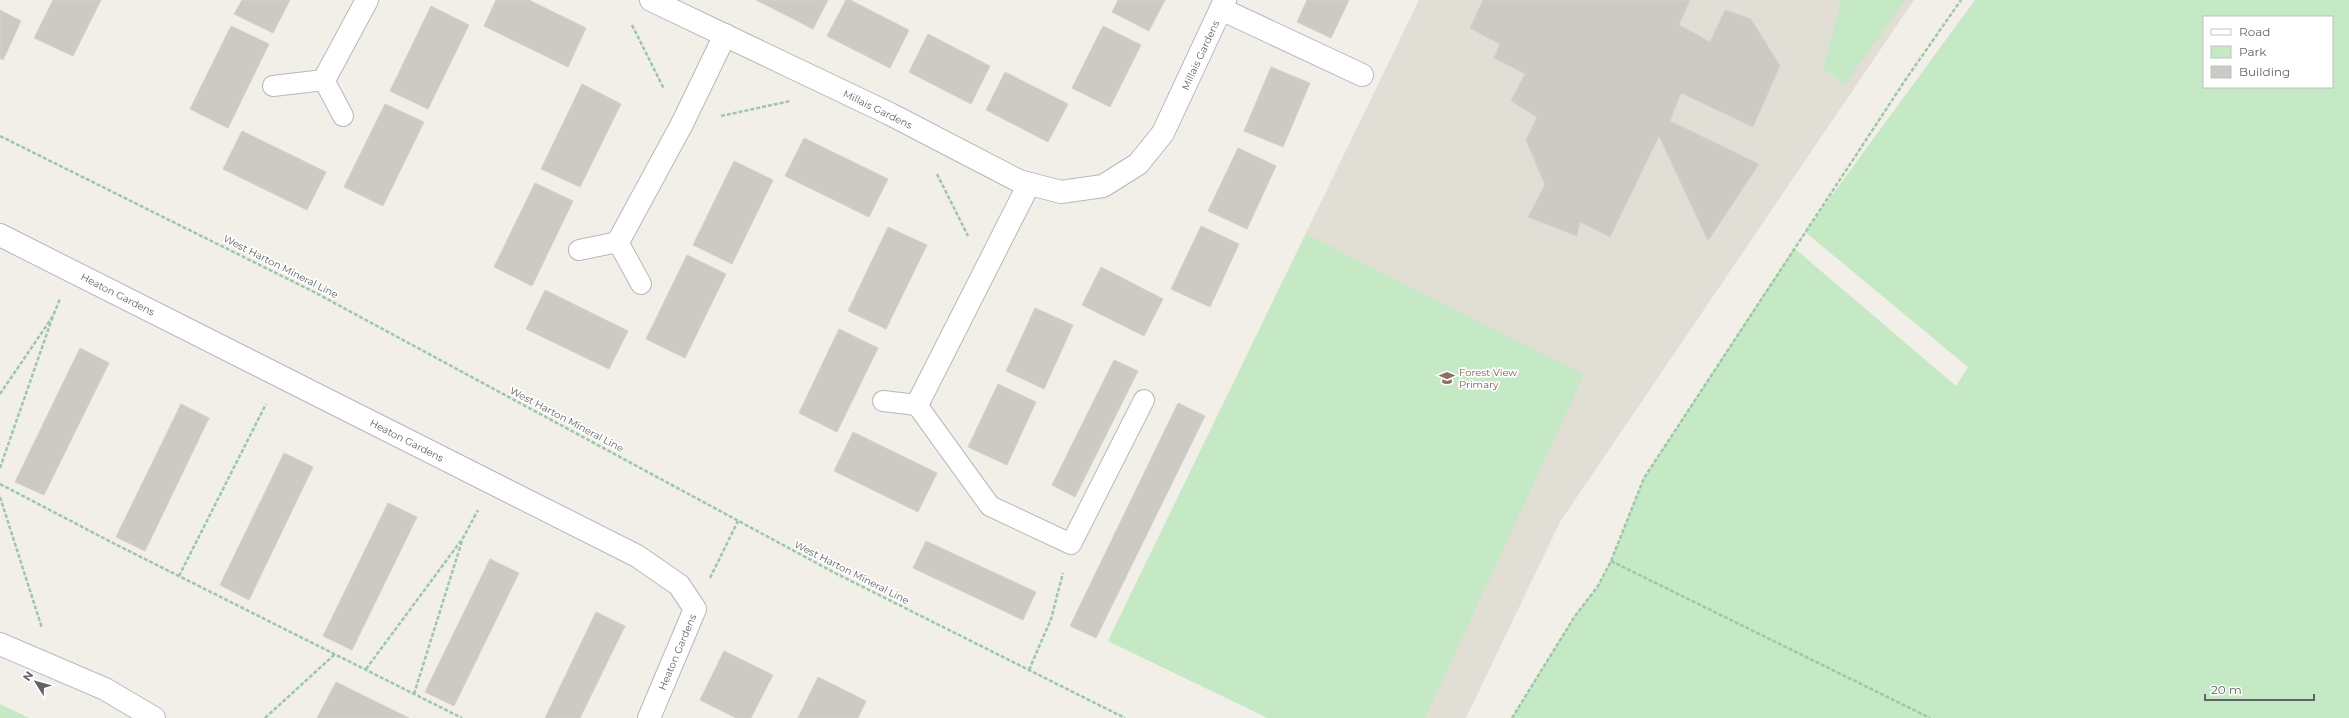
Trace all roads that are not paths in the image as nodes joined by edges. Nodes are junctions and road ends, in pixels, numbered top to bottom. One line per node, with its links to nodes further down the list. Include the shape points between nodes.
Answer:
1 (367, 0): 6 (street)
2 (651, 0): 4 (street, Millais Gardens)
3 (1223, 4): 5 (street, Millais Gardens); 9 (street, Millais Gardens, via 1163,134 1138,164 1103,186 1061,192)
4 (726, 36): 9 (street, Millais Gardens); 11 (street)
5 (1362, 75)
6 (324, 80): 7 (lane); 8 (lane)
7 (273, 86)
8 (343, 116)
9 (1029, 184): 16 (street)
10 (0, 235): 19 (street, Heaton Gardens, via 638,556 679,584 695,609)
11 (618, 242): 12 (lane); 13 (lane)
12 (579, 250)
13 (641, 284)
14 (1144, 400): 16 (lane, via 1071,544 990,506)
15 (883, 401): 16 (lane)
16 (917, 406)
17 (0, 644): 18 (street, via 105,689)
18 (154, 718)
19 (649, 718)

